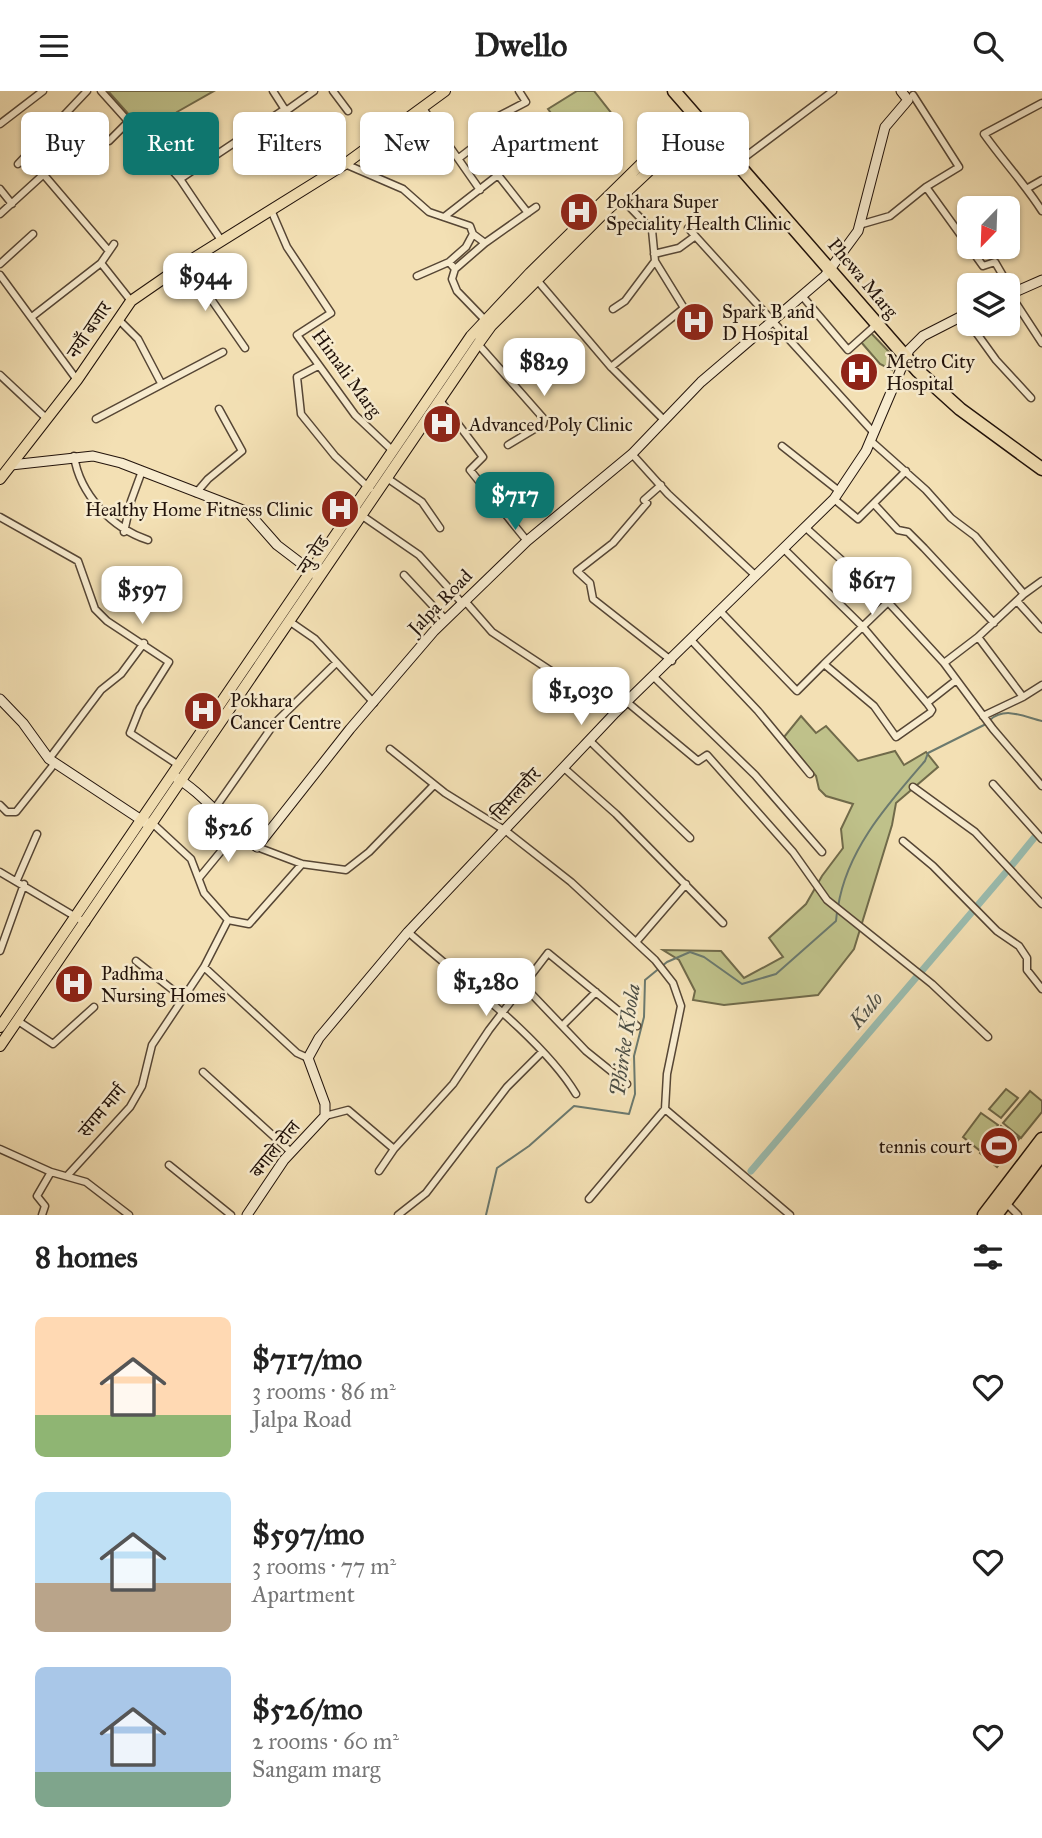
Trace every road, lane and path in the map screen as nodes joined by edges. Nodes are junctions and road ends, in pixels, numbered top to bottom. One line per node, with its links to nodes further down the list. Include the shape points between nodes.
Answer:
1 (43, 91): 20 (street)
2 (87, 91): 17 (street)
3 (101, 91): 19 (street)
4 (273, 91): 15 (street)
5 (314, 91): 15 (street)
6 (334, 91): 16 (street)
7 (445, 91): 14 (main road, नयाँ बजार)
8 (519, 91): 24 (street, via 526,102 497,117 502,125)
9 (674, 91): 18 (highway, Phewa Marg)
10 (833, 91): 23 (street)
11 (922, 91): 12 (street)
12 (904, 94): 38 (street, via 959,167); 50 (main road, Jalpa Road, via 885,127)
13 (1042, 103): 39 (street, via 984,134)
14 (422, 107): 24 (street); 26 (main road, नयाँ बजार)
15 (285, 110): 36 (street)
16 (348, 111)
17 (68, 112)
18 (693, 112)
19 (123, 115)
20 (0, 124)
21 (123, 127): 22 (street)
22 (109, 141)
23 (749, 154)
24 (459, 157): 41 (street)
25 (21, 161): 27 (street)
26 (346, 163)
27 (18, 164)
28 (346, 164): 49 (street, via 403,189 429,212)
29 (43, 175): 43 (street)
30 (47, 175): 58 (street)
31 (176, 175): 36 (street)
32 (327, 175): 45 (main road, नयाँ बजार)
33 (638, 175): 79 (main road, न्यु रोड)
34 (641, 175): 42 (main road, न्यु रोड)
35 (748, 175): 64 (highway, Phewa Marg)
36 (180, 180): 55 (street)
37 (1042, 180): 39 (street)
38 (926, 187): 50 (street, via 890,216); 66 (street, via 983,266 995,262)
39 (1028, 188): 46 (street)
40 (0, 189): 43 (street)
41 (480, 190): 47 (street, via 498,175); 49 (street)
42 (620, 197): 59 (street, via 652,230); 69 (main road, न्यु रोड)
43 (12, 204): 48 (street)
44 (536, 207): 47 (street)
45 (271, 210): 55 (main road, नयाँ बजार); 88 (street, Himali Marg, via 287,247 331,313 297,335)
46 (1042, 211)
47 (528, 213): 56 (street)
48 (0, 214)
49 (444, 217): 53 (street, via 470,226)
50 (859, 226): 64 (main road, Jalpa Road)
51 (688, 228): 54 (street)
52 (33, 234): 63 (street)
53 (473, 235): 56 (street); 60 (street)
54 (694, 237): 59 (street); 80 (street)
55 (221, 240): 62 (main road, नयाँ बजार)
56 (485, 243): 65 (street)
57 (114, 244): 58 (street)
58 (108, 250): 61 (street)
59 (654, 258): 74 (street, via 625,301); 89 (street, via 684,308)
60 (449, 262): 65 (street); 68 (street)
61 (101, 263): 73 (street); 76 (street)
62 (186, 263): 73 (main road, नयाँ बजार); 85 (street)
63 (0, 264)
64 (831, 268): 72 (main road, Jalpa Road); 81 (highway, Phewa Marg)
65 (455, 269): 79 (street, via 452,279 457,291)
66 (1000, 273)
67 (0, 275): 76 (street)
68 (417, 276)
69 (537, 280): 79 (main road, न्यु रोड); 89 (street)
70 (1042, 280): 71 (main road)
71 (1020, 290)
72 (803, 297): 80 (main road, Jalpa Road); 81 (street, via 848,350)
73 (131, 301): 78 (main road, नयाँ बजार)
74 (613, 309)
75 (1020, 309): 83 (street)
76 (33, 316): 91 (street)
77 (957, 318): 87 (main road, via 923,336)
78 (117, 319): 91 (main road, नयाँ बजार); 92 (street, via 138,339)
79 (488, 322): 84 (main road, न्यु रोड); 102 (main road, न्यु रोड)
80 (772, 323): 98 (main road, Jalpa Road); 99 (street)
81 (877, 324): 87 (highway, Phewa Marg)
82 (979, 336): 93 (street)
83 (1042, 343)
84 (478, 344): 94 (main road, न्यु रोड); 100 (street, via 544,419)
85 (244, 348)
86 (223, 352): 92 (street)
87 (906, 355): 99 (main road, सिमलचौर); 106 (highway, Phewa Marg, via 960,409)
88 (318, 366): 102 (street, Himali Marg, via 355,415); 112 (street, via 297,377 301,414)
89 (611, 367): 98 (street)
90 (0, 375): 96 (street)
91 (77, 380): 96 (main road, नयाँ बजार)
92 (161, 383): 97 (street)
93 (1031, 398)
94 (439, 399): 109 (main road, न्यु रोड); 122 (street, via 483,457 470,470)
95 (219, 409): 113 (street, via 242,451)
96 (46, 418): 105 (main road, नयाँ बजार)
97 (96, 419)
98 (663, 419): 103 (main road, Jalpa Road)
99 (872, 437): 108 (street); 114 (main road, सिमलचौर)
100 (508, 445)
101 (782, 446): 114 (street)
102 (393, 451): 112 (main road, न्यु रोड)
103 (632, 454): 111 (street); 122 (main road, Jalpa Road)
104 (74, 456): 105 (main road); 107 (main road, via 106,458); 120 (street, via 87,493)
105 (11, 464): 110 (main road, नयाँ बजार)
106 (1042, 469)
107 (142, 471): 113 (main road); 120 (street)
108 (906, 471): 115 (street); 128 (street, via 975,536)
109 (387, 478): 112 (main road, न्यु रोड); 119 (street, via 422,502)
110 (0, 479)
111 (661, 485): 126 (street); 141 (street, via 644,500 647,503 613,543 577,571 590,583 593,599)
112 (372, 491): 116 (main road, न्यु रोड); 124 (main road, न्यु रोड)
113 (196, 493): 124 (main road, via 248,512 277,545)
114 (836, 495): 115 (street, via 858,519); 118 (main road, सिमलचौर)
115 (875, 505): 135 (street, via 898,530 908,532)
116 (361, 515): 124 (main road, न्यु रोड); 130 (street, via 419,555)
117 (0, 517): 140 (street, via 78,561 95,609)
118 (805, 527): 123 (main road, सिमलचौर); 131 (street)
119 (440, 528)
120 (124, 533): 121 (street)
121 (148, 540)
122 (527, 541): 130 (main road, Jalpa Road)
123 (784, 548): 126 (main road, सिमलचौर); 136 (street)
124 (315, 574): 133 (main road, न्यु रोड)
125 (404, 575): 134 (street)
126 (756, 576): 132 (main road, सिमलचौर)
127 (1042, 581): 128 (street)
128 (1024, 594): 129 (street)
129 (1017, 601): 135 (street); 137 (street)
130 (464, 602): 134 (main road, Jalpa Road); 153 (street, via 492,632)
131 (888, 602): 136 (street); 143 (street)
132 (721, 612): 139 (main road, सिमलचौर); 144 (street, via 797,691)
133 (285, 619): 142 (street, via 315,639); 158 (main road, न्यु रोड)
134 (446, 620): 151 (main road, Jalpa Road)
135 (994, 623): 138 (street)
136 (862, 626): 144 (street); 152 (street)
137 (1042, 629)
138 (978, 637): 143 (street); 148 (street)
139 (692, 641): 141 (main road, सिमलचौर); 160 (street)
140 (144, 643): 157 (street, via 121,674 101,690); 158 (street, via 169,662 130,733)
141 (672, 661): 145 (main road, सिमलचौर)
142 (336, 663): 151 (street); 167 (street, via 274,724)
143 (944, 663): 146 (street)
144 (824, 664): 152 (street, via 874,706 896,737 932,711)
145 (653, 677): 150 (main road, सिमलचौर); 176 (street, via 755,775)
146 (955, 681): 152 (street); 154 (street)
147 (1042, 685): 148 (street)
148 (1023, 697): 154 (street)
149 (0, 699): 157 (main road)
150 (627, 702): 153 (main road, सिमलचौर); 202 (street, via 698,761 707,755 793,852 827,900 932,984)
151 (374, 703): 175 (main road, Jalpa Road)
152 (927, 703)
153 (615, 713): 155 (main road, सिमलचौर)
154 (983, 716): 164 (street)
155 (589, 740): 159 (main road, सिमलचौर); 172 (street)
156 (390, 749): 163 (street)
157 (52, 761): 166 (street, via 16,812); 168 (main road)
158 (183, 768): 161 (main road, न्यु रोड)
159 (564, 768): 169 (main road, सिमलचौर); 182 (street)
160 (810, 774)
161 (177, 778): 167 (main road); 168 (main road, न्यु रोड)
162 (993, 784): 173 (street)
163 (434, 785): 169 (street); 177 (street, via 346,870)
164 (1042, 786)
165 (913, 787): 183 (street, via 975,832)
166 (0, 805)
167 (213, 811): 170 (main road)
168 (147, 822): 179 (street, via 191,859); 185 (main road, न्यु रोड)
169 (506, 831): 187 (main road, सिमलचौर); 188 (street)
170 (236, 833): 175 (main road); 179 (street)
171 (37, 834): 180 (street)
172 (690, 838)
173 (1042, 839)
174 (903, 841): 193 (street, via 997,931 1019,946 1027,958 1027,970)
175 (257, 847): 177 (street)
176 (822, 852)
177 (302, 863): 184 (street, via 249,924)
178 (0, 872): 180 (street)
179 (199, 878): 184 (street, via 204,893)
180 (17, 880): 181 (street)
181 (24, 884): 185 (street); 189 (street)
182 (686, 884): 186 (street); 188 (street)
183 (1042, 904)
184 (228, 920): 191 (street, संगम मार्ग)
185 (81, 921): 198 (main road, न्यु रोड); 201 (main road, न्यु रोड)
186 (723, 923)
187 (408, 932): 197 (street); 205 (main road, सिमलचौर, via 319,1038)
188 (636, 942): 209 (street, via 673,983 681,1001)
189 (0, 951)
190 (136, 961): 195 (street)
191 (204, 967): 195 (street, संगम मार्ग); 205 (street, via 297,1053)
192 (524, 986): 194 (street, via 548,953); 197 (street); 199 (street)
193 (1042, 989)
194 (596, 992): 199 (street); 200 (street)
195 (183, 998): 219 (street, संगम मार्ग, via 152,1045 142,1086 130,1107)
196 (94, 1007): 198 (street, via 53,1044)
197 (501, 1014): 204 (street); 213 (street, via 453,1084)
198 (18, 1021): 203 (main road, न्यु रोड)
199 (563, 1025): 207 (street, via 586,1051)
200 (637, 1026)
201 (0, 1027)
202 (988, 1037)
203 (0, 1047)
204 (542, 1052): 208 (street); 226 (street, via 507,1087 426,1193)
205 (309, 1058): 210 (main road, बगाले टोल)
206 (204, 1072): 214 (street)
207 (627, 1084)
208 (576, 1094)
209 (664, 1109): 220 (street); 227 (street)
210 (325, 1116): 213 (street, via 348,1110); 214 (main road, बगाले टोल)
211 (1042, 1139): 228 (highway)
212 (0, 1149): 218 (street)
213 (394, 1149): 217 (street)
214 (291, 1152): 225 (main road, बगाले टोल)
215 (1042, 1154): 221 (highway)
216 (169, 1164): 224 (street)
217 (379, 1171)
218 (51, 1172): 219 (street); 222 (street, via 37,1196 45,1206)
219 (67, 1176): 223 (street, via 86,1182)
220 (589, 1199)
221 (1006, 1203): 229 (highway); 230 (street)
222 (41, 1215)
223 (129, 1215)
224 (231, 1215)
225 (247, 1215)
226 (398, 1215)
227 (790, 1215)
228 (984, 1215)
229 (996, 1215)
230 (1018, 1215)

